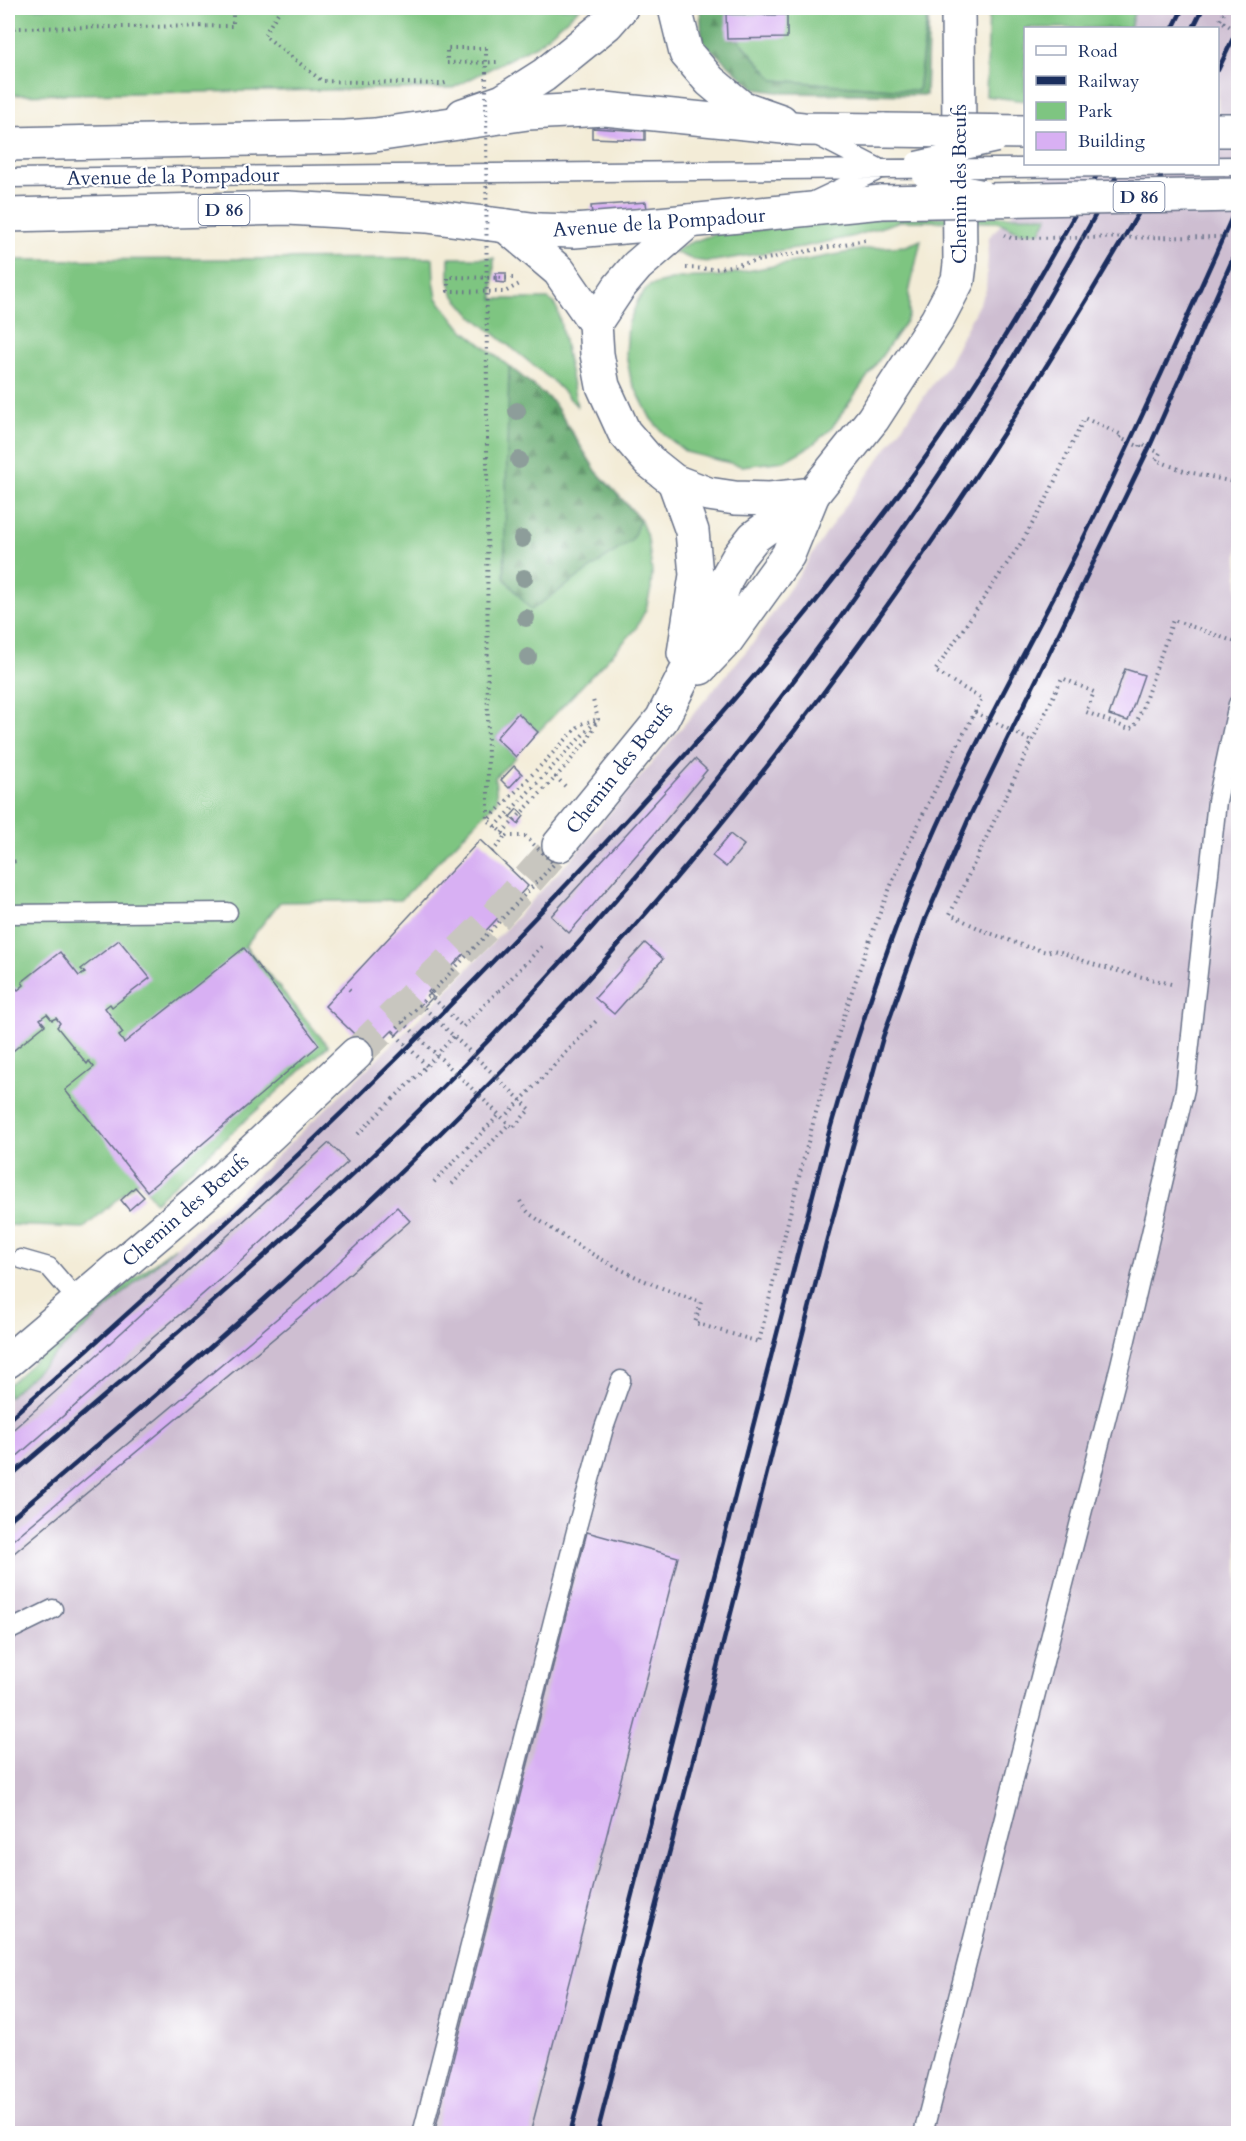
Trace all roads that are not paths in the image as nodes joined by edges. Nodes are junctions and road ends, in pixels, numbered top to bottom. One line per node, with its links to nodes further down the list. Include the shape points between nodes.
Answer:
1 (621, 8): 4 (street, via 544,75 503,100)
2 (675, 8): 5 (street, via 686,53 710,81 741,107)
3 (958, 8): 22 (street, Chemin des Bœufs, via 958,280 873,419)
4 (431, 126): 5 (street, Avenue de la Pompadour, via 528,113 605,109); 10 (street, Avenue de la Pompadour, via 346,137)
5 (803, 129): 8 (street, Avenue de la Pompadour, bridge); 12 (lane)
6 (1219, 130): 7 (street)
7 (1239, 130)
8 (1024, 134)
9 (1024, 134): 12 (lane, bridge)
10 (8, 144)
11 (1239, 166): 12 (lane, Avenue de la Pompadour, bridge)
12 (882, 169): 13 (lane, Avenue de la Pompadour); 15 (lane, bridge); 16 (lane)
13 (8, 178)
14 (1239, 195): 15 (street, Avenue de la Pompadour / D 86, bridge)
15 (1039, 200): 16 (street, Avenue de la Pompadour / D 86, bridge, via 882,202)
16 (794, 211): 18 (street, Avenue de la Pompadour / D 86)
17 (8, 214): 19 (street, Avenue de la Pompadour / D 86, via 288,208 427,216)
18 (689, 221): 19 (street, Avenue de la Pompadour / D 86, via 574,231); 20 (street, via 637,266)
19 (506, 226): 20 (street, via 560,271)
20 (594, 323): 21 (street, via 603,386 624,432 649,461)
21 (674, 481): 22 (street, via 708,494 735,498); 23 (street, Chemin des Bœufs, via 692,531 696,575)
22 (813, 494): 23 (street, Chemin des Bœufs, via 788,555 726,641)
23 (678, 690): 25 (street, Chemin des Bœufs, via 662,719)
24 (1239, 704): 36 (lane, via 1217,801 1185,1089 1120,1365)
25 (559, 845)
26 (228, 912): 27 (lane)
27 (8, 914)
28 (356, 1054): 30 (street, Chemin des Bœufs, via 225,1177)
29 (21, 1259): 30 (lane, via 49,1267)
30 (78, 1301): 31 (street, Chemin des Bœufs)
31 (8, 1361)
32 (621, 1380): 35 (lane, via 577,1527)
33 (53, 1609): 34 (lane)
34 (8, 1630)
35 (422, 2133)
36 (923, 2133)

